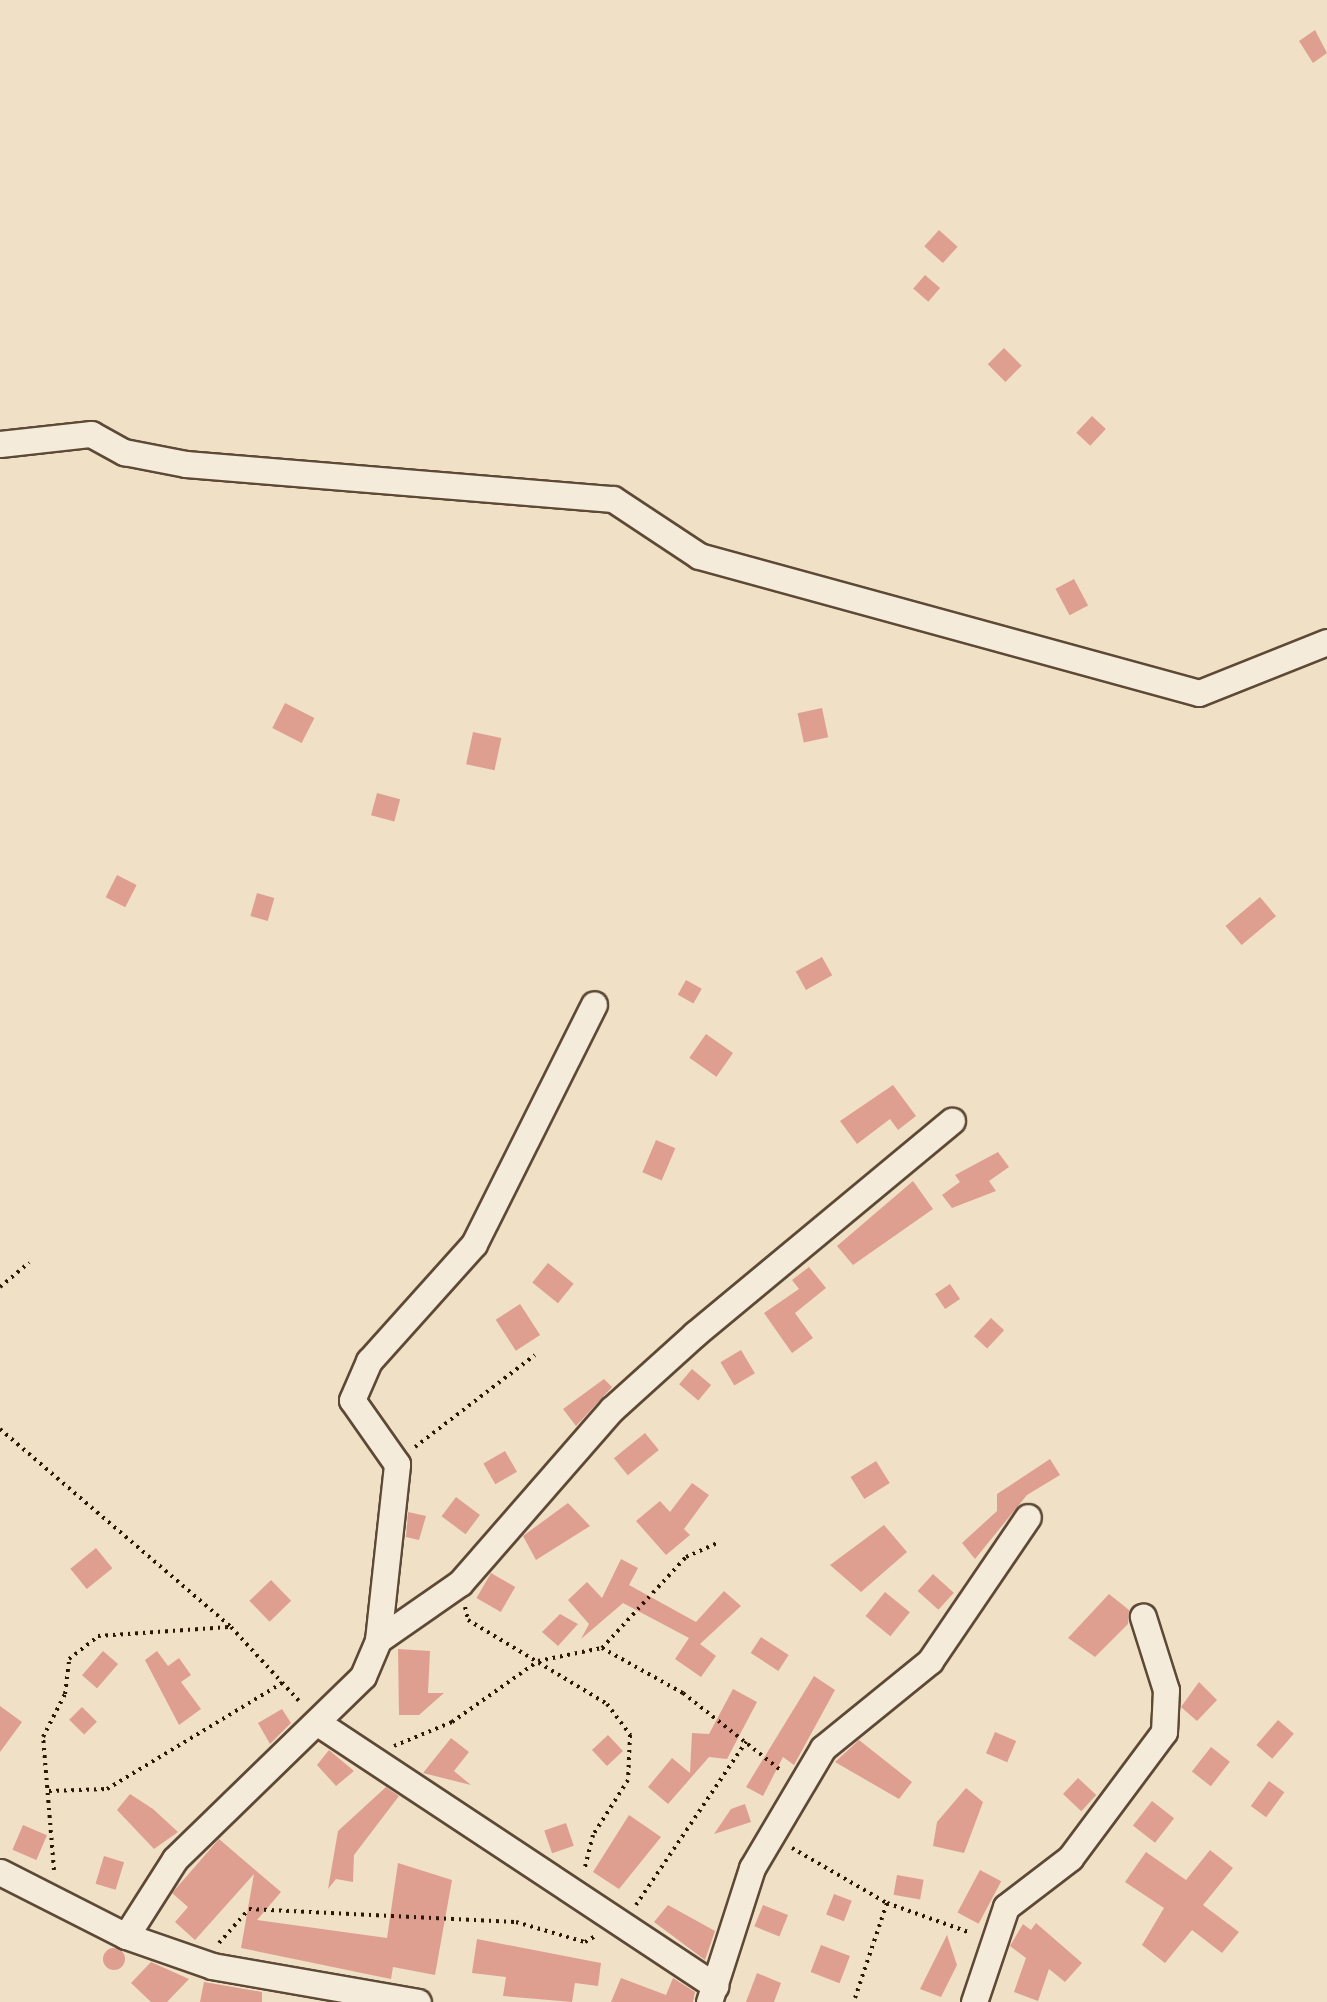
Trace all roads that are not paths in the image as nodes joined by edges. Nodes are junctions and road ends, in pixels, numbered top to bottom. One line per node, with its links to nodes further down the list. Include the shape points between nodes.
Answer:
1 (0, 444): 2 (street, via 91,434 124,452 186,464 614,499 699,556 1198,693)
2 (1327, 642)
3 (594, 1004): 7 (street, via 474,1244 369,1361 352,1400 397,1464)
4 (952, 1121): 7 (street, via 612,1410 460,1583)
5 (1028, 1517): 11 (street, via 930,1660 823,1748 770,1838)
6 (1143, 1617): 13 (street, via 1166,1690 1164,1732 1070,1858 1006,1907)
7 (378, 1640): 8 (street, via 364,1676)
8 (321, 1725): 10 (street, via 175,1859); 11 (street, via 578,1892)
9 (0, 1872): 10 (street)
10 (126, 1936): 12 (street, via 212,1966)
11 (712, 1994)
12 (418, 2002)
13 (974, 2002)

